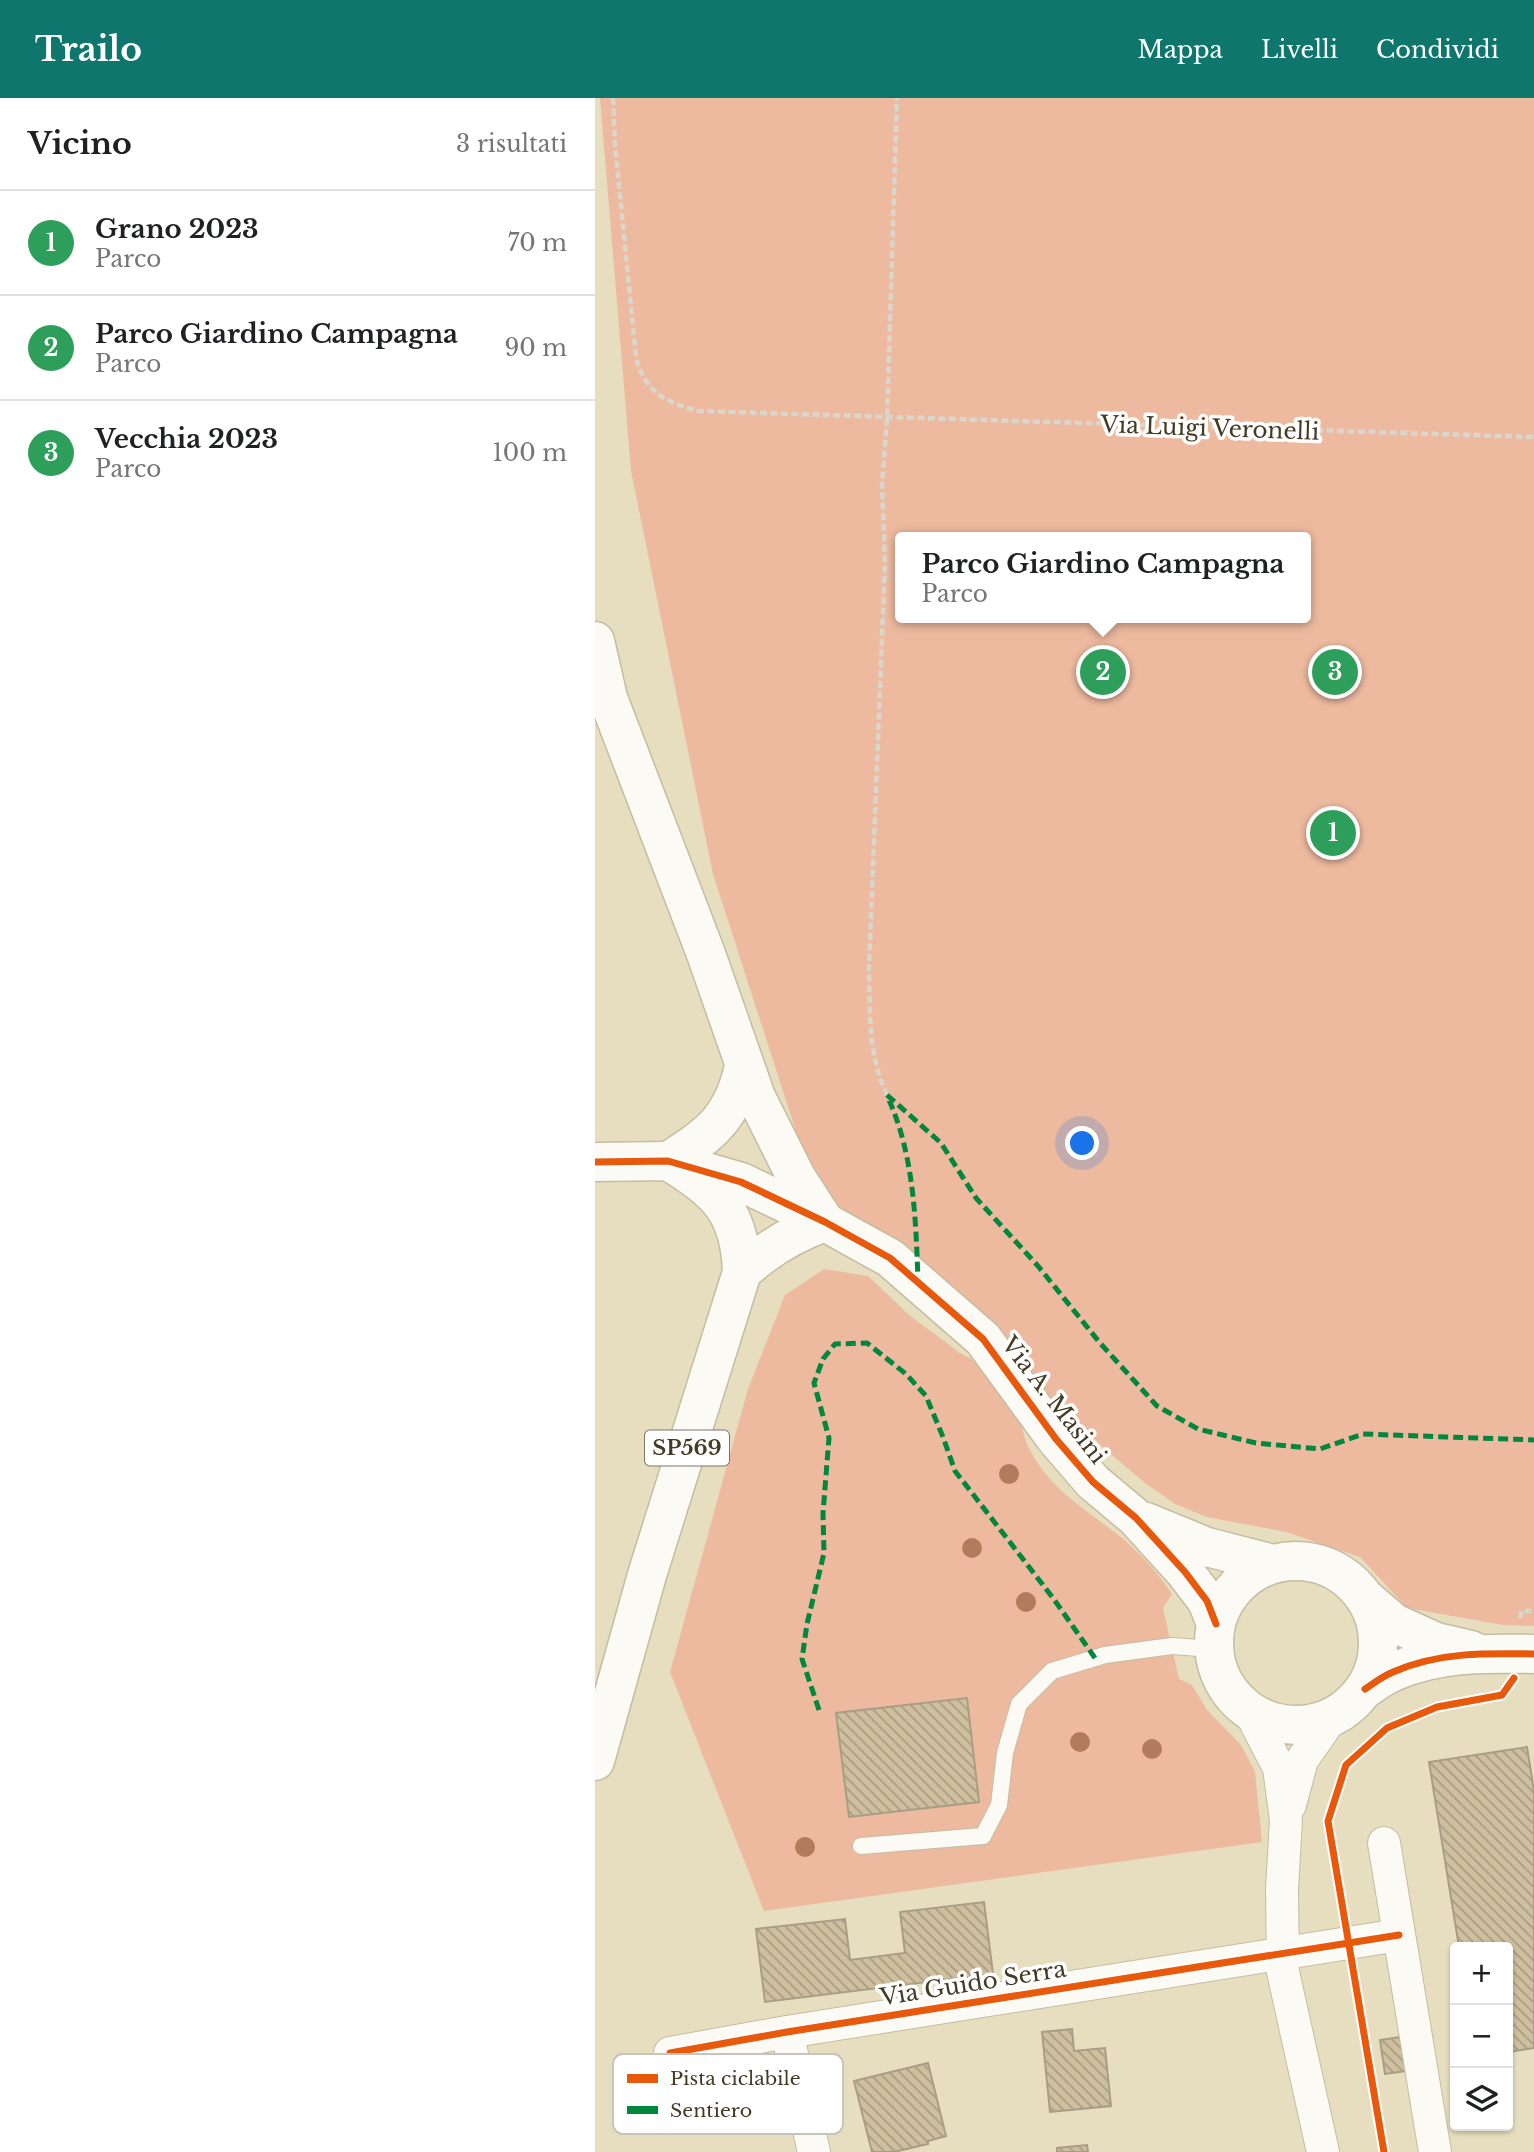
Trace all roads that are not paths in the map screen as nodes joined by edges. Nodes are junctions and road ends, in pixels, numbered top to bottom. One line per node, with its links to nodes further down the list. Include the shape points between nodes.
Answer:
1 (595, 641): 2 (main road, via 608,698)
2 (744, 1066): 3 (main road, via 739,1090 718,1124); 5 (main road, via 771,1131)
3 (668, 1161): 4 (main road, Via A. Masini); 5 (main road, Via A. Masini, via 741,1182); 6 (main road, SP569, via 724,1205 741,1246)
4 (595, 1162)
5 (825, 1222): 6 (main road, via 782,1241); 7 (main road, Via A. Masini, via 890,1258 983,1339 1056,1439 1093,1482)
6 (742, 1272): 16 (main road, SP569, via 647,1575)
7 (1136, 1518): 8 (main road, Via A. Masini, via 1207,1547); 10 (main road, Via A. Masini, via 1207,1601)
8 (1273, 1564): 9 (main road, Via A. Masini, via 1283,1560 1324,1566 1346,1578); 10 (main road, via 1237,1587 1224,1604)
9 (1364, 1597): 11 (main road, Via A. Masini, via 1394,1623 1436,1642); 13 (main road, Via A. Masini, via 1375,1618 1378,1642 1375,1667)
10 (1215, 1636): 14 (main road, Via A. Masini, via 1219,1672 1231,1694); 19 (lane, via 1105,1655 1052,1671 1019,1704 1005,1753 999,1805 983,1836)
11 (1483, 1653): 12 (main road, Via A. Masini); 13 (main road, Via A. Masini, via 1441,1657 1393,1672)
12 (1534, 1654)
13 (1365, 1689): 15 (main road, Via A. Masini)
14 (1249, 1710): 15 (main road, Via A. Masini, via 1268,1721 1290,1725); 17 (street, via 1279,1768)
15 (1332, 1717): 17 (street, via 1302,1760)
16 (595, 1761)
17 (1286, 1820): 21 (street)
18 (1384, 1843): 20 (street)
19 (861, 1846)
20 (1399, 1935): 21 (street, Via Guido Serra); 28 (street)
21 (1283, 1954): 22 (street, Via Guido Serra); 27 (street, via 1283,1972)
22 (787, 2032): 23 (street, Via Guido Serra); 24 (street)
23 (670, 2053)
24 (792, 2054)
25 (810, 2134): 26 (street)
26 (814, 2152)
27 (1323, 2152)
28 (1435, 2152)

